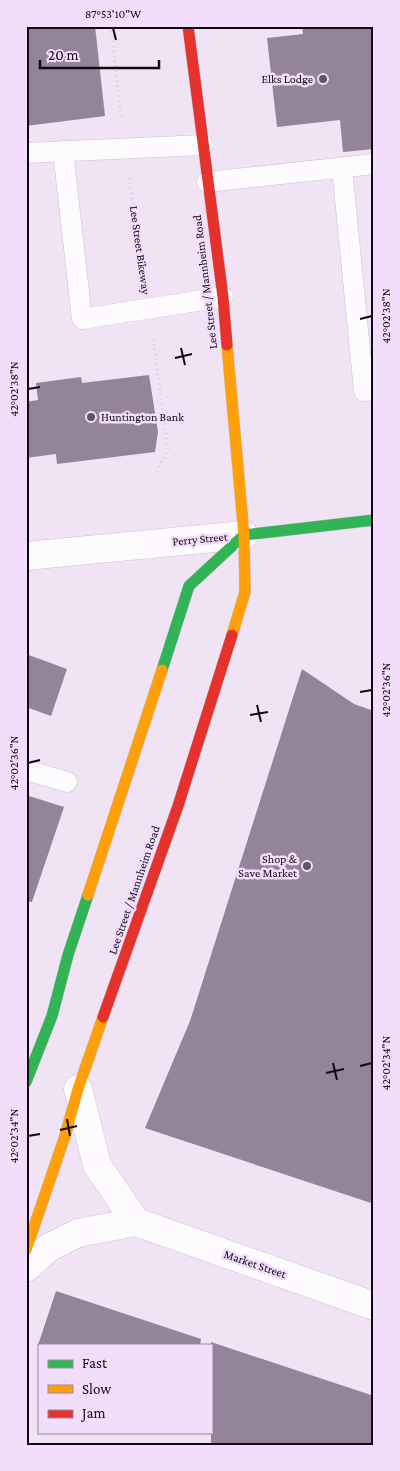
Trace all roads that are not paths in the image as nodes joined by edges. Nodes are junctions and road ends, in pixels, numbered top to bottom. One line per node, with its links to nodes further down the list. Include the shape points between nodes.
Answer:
1 (188, 26): 3 (main road, Lee Street / Mannheim Road)
2 (197, 26): 3 (main road)
3 (194, 70): 4 (main road, Lee Street / Mannheim Road)
4 (203, 145): 5 (lane); 9 (main road, Lee Street / Mannheim Road)
5 (63, 151): 6 (lane); 10 (lane, via 82,319)
6 (26, 153)
7 (374, 164): 8 (lane)
8 (342, 168): 9 (lane); 11 (lane, via 364,391)
9 (207, 182): 10 (main road, Lee Street / Mannheim Road)
10 (223, 297): 13 (main road, Lee Street / Mannheim Road)
11 (374, 390)
12 (374, 520): 13 (main road, Perry Street)
13 (244, 535): 14 (street, Perry Street); 17 (main road, via 189,586 68,955 52,1016); 18 (main road, Lee Street / Mannheim Road, via 245,592 178,806)
14 (26, 556)
15 (26, 770): 16 (lane)
16 (67, 782)
17 (26, 1082)
18 (78, 1089): 19 (street, via 97,1165); 20 (main road, Lee Street / Mannheim Road)
19 (136, 1222): 21 (street, Market Street, via 78,1232 48,1248); 22 (street, Market Street)
20 (26, 1250)
21 (26, 1268)
22 (374, 1306)

